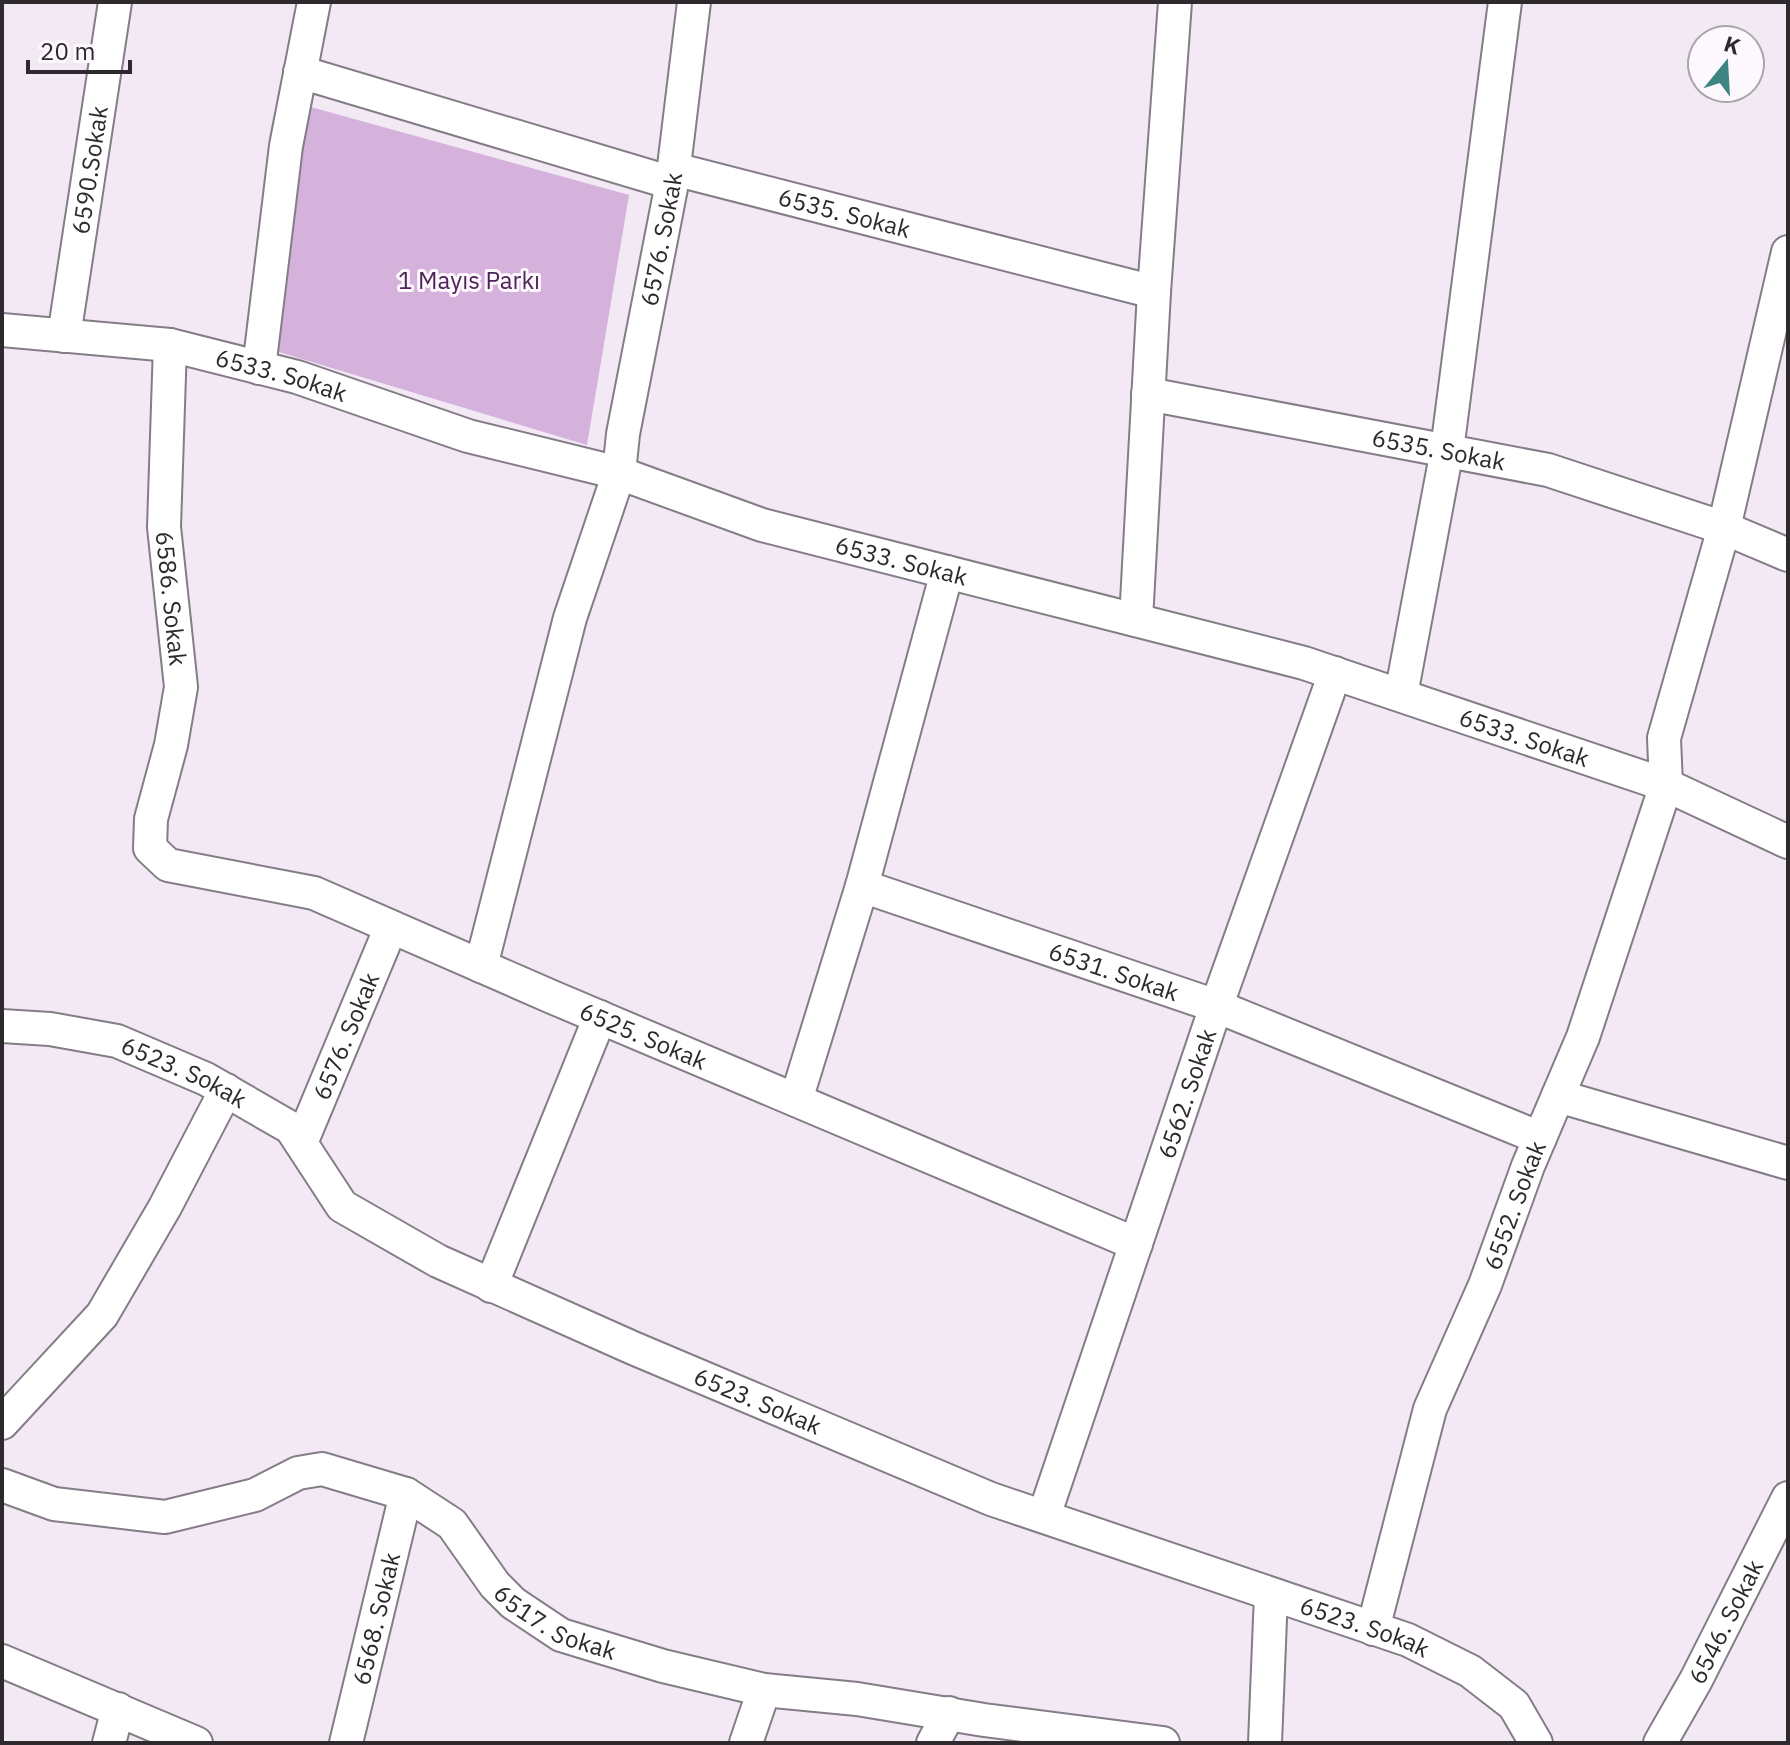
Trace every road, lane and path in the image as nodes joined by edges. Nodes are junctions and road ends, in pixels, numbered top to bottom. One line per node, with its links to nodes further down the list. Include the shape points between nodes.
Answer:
1 (115, 2): 11 (street, 6590.Sokak)
2 (314, 2): 6 (street)
3 (694, 2): 7 (street, 6576. Sokak)
4 (1175, 2): 9 (street)
5 (1505, 2): 15 (street)
6 (300, 72): 7 (street, 6535. Sokak); 13 (street)
7 (673, 176): 9 (street, 6535. Sokak); 16 (street, 6576. Sokak)
8 (1788, 252): 17 (street)
9 (1154, 292): 14 (street)
10 (2, 330): 11 (street, 6533. Sokak)
11 (64, 336): 12 (street, 6533. Sokak)
12 (170, 345): 13 (street, 6533. Sokak); 25 (street, 6586. Sokak, via 164,527 181,687 151,819)
13 (259, 368): 16 (street, 6533. Sokak, via 468,436)
14 (1148, 394): 15 (street, 6535. Sokak); 20 (street)
15 (1447, 450): 17 (street, 6535. Sokak, via 1548,470); 22 (street)
16 (619, 473): 19 (street, 6533. Sokak, via 762,525); 28 (street, 6576. Sokak, via 570,618)
17 (1724, 528): 18 (street, 6535. Sokak); 23 (street, via 1664,738)
18 (1788, 555)
19 (947, 572): 20 (street, 6533. Sokak); 26 (street)
20 (1136, 620): 21 (street, 6533. Sokak)
21 (1335, 673): 22 (street, 6533. Sokak); 29 (street, 6562. Sokak)
22 (1401, 695): 23 (street, 6533. Sokak)
23 (1666, 785): 24 (street, 6533. Sokak); 33 (street, 6552. Sokak, via 1583,1037)
24 (1788, 842)
25 (150, 848): 27 (street, 6525. Sokak, via 168,865 314,893)
26 (862, 886): 29 (street, 6531. Sokak); 34 (street)
27 (391, 927): 28 (street, 6525. Sokak); 36 (street, 6576. Sokak)
28 (481, 966): 30 (street, 6525. Sokak)
29 (1216, 1006): 35 (street, 6531. Sokak); 38 (street, 6562. Sokak)
30 (600, 1017): 34 (street, 6525. Sokak); 39 (street)
31 (2, 1026): 32 (street, 6523. Sokak, via 117,1041)
32 (226, 1090): 36 (street, 6523. Sokak, via 291,1128); 40 (street, via 102,1315)
33 (1558, 1096): 35 (street, 6552. Sokak); 37 (street)
34 (796, 1100): 38 (street, 6525. Sokak)
35 (1540, 1138): 46 (street, 6552. Sokak, via 1485,1285 1430,1409)
36 (301, 1143): 39 (street, 6523. Sokak, via 342,1206)
37 (1788, 1163)
38 (1136, 1244): 44 (street, 6562. Sokak)
39 (491, 1286): 44 (street, 6523. Sokak, via 963,1487)
40 (2, 1423)
41 (2, 1485): 42 (street, 6517. Sokak, via 54,1504 165,1517 255,1495 298,1473 322,1469)
42 (406, 1494): 48 (street, 6517. Sokak, via 452,1524 495,1585 561,1635); 54 (street, 6568. Sokak)
43 (1788, 1498): 60 (street, 6546. Sokak)
44 (1044, 1516): 45 (street, 6523. Sokak)
45 (1271, 1594): 46 (street, 6523. Sokak); 58 (street)
46 (1373, 1629): 59 (street, 6523. Sokak, via 1470,1671 1514,1705)
47 (2, 1661): 49 (street)
48 (764, 1690): 50 (street, 6517. Sokak); 55 (street)
49 (118, 1709): 52 (street); 53 (street)
50 (949, 1713): 51 (street, 6517. Sokak); 56 (street)
51 (1089, 1738): 57 (street, 6517. Sokak)
52 (109, 1743)
53 (196, 1743)
54 (346, 1743)
55 (746, 1743)
56 (933, 1743)
57 (1163, 1743)
58 (1265, 1743)
59 (1536, 1743)
60 (1660, 1743)

